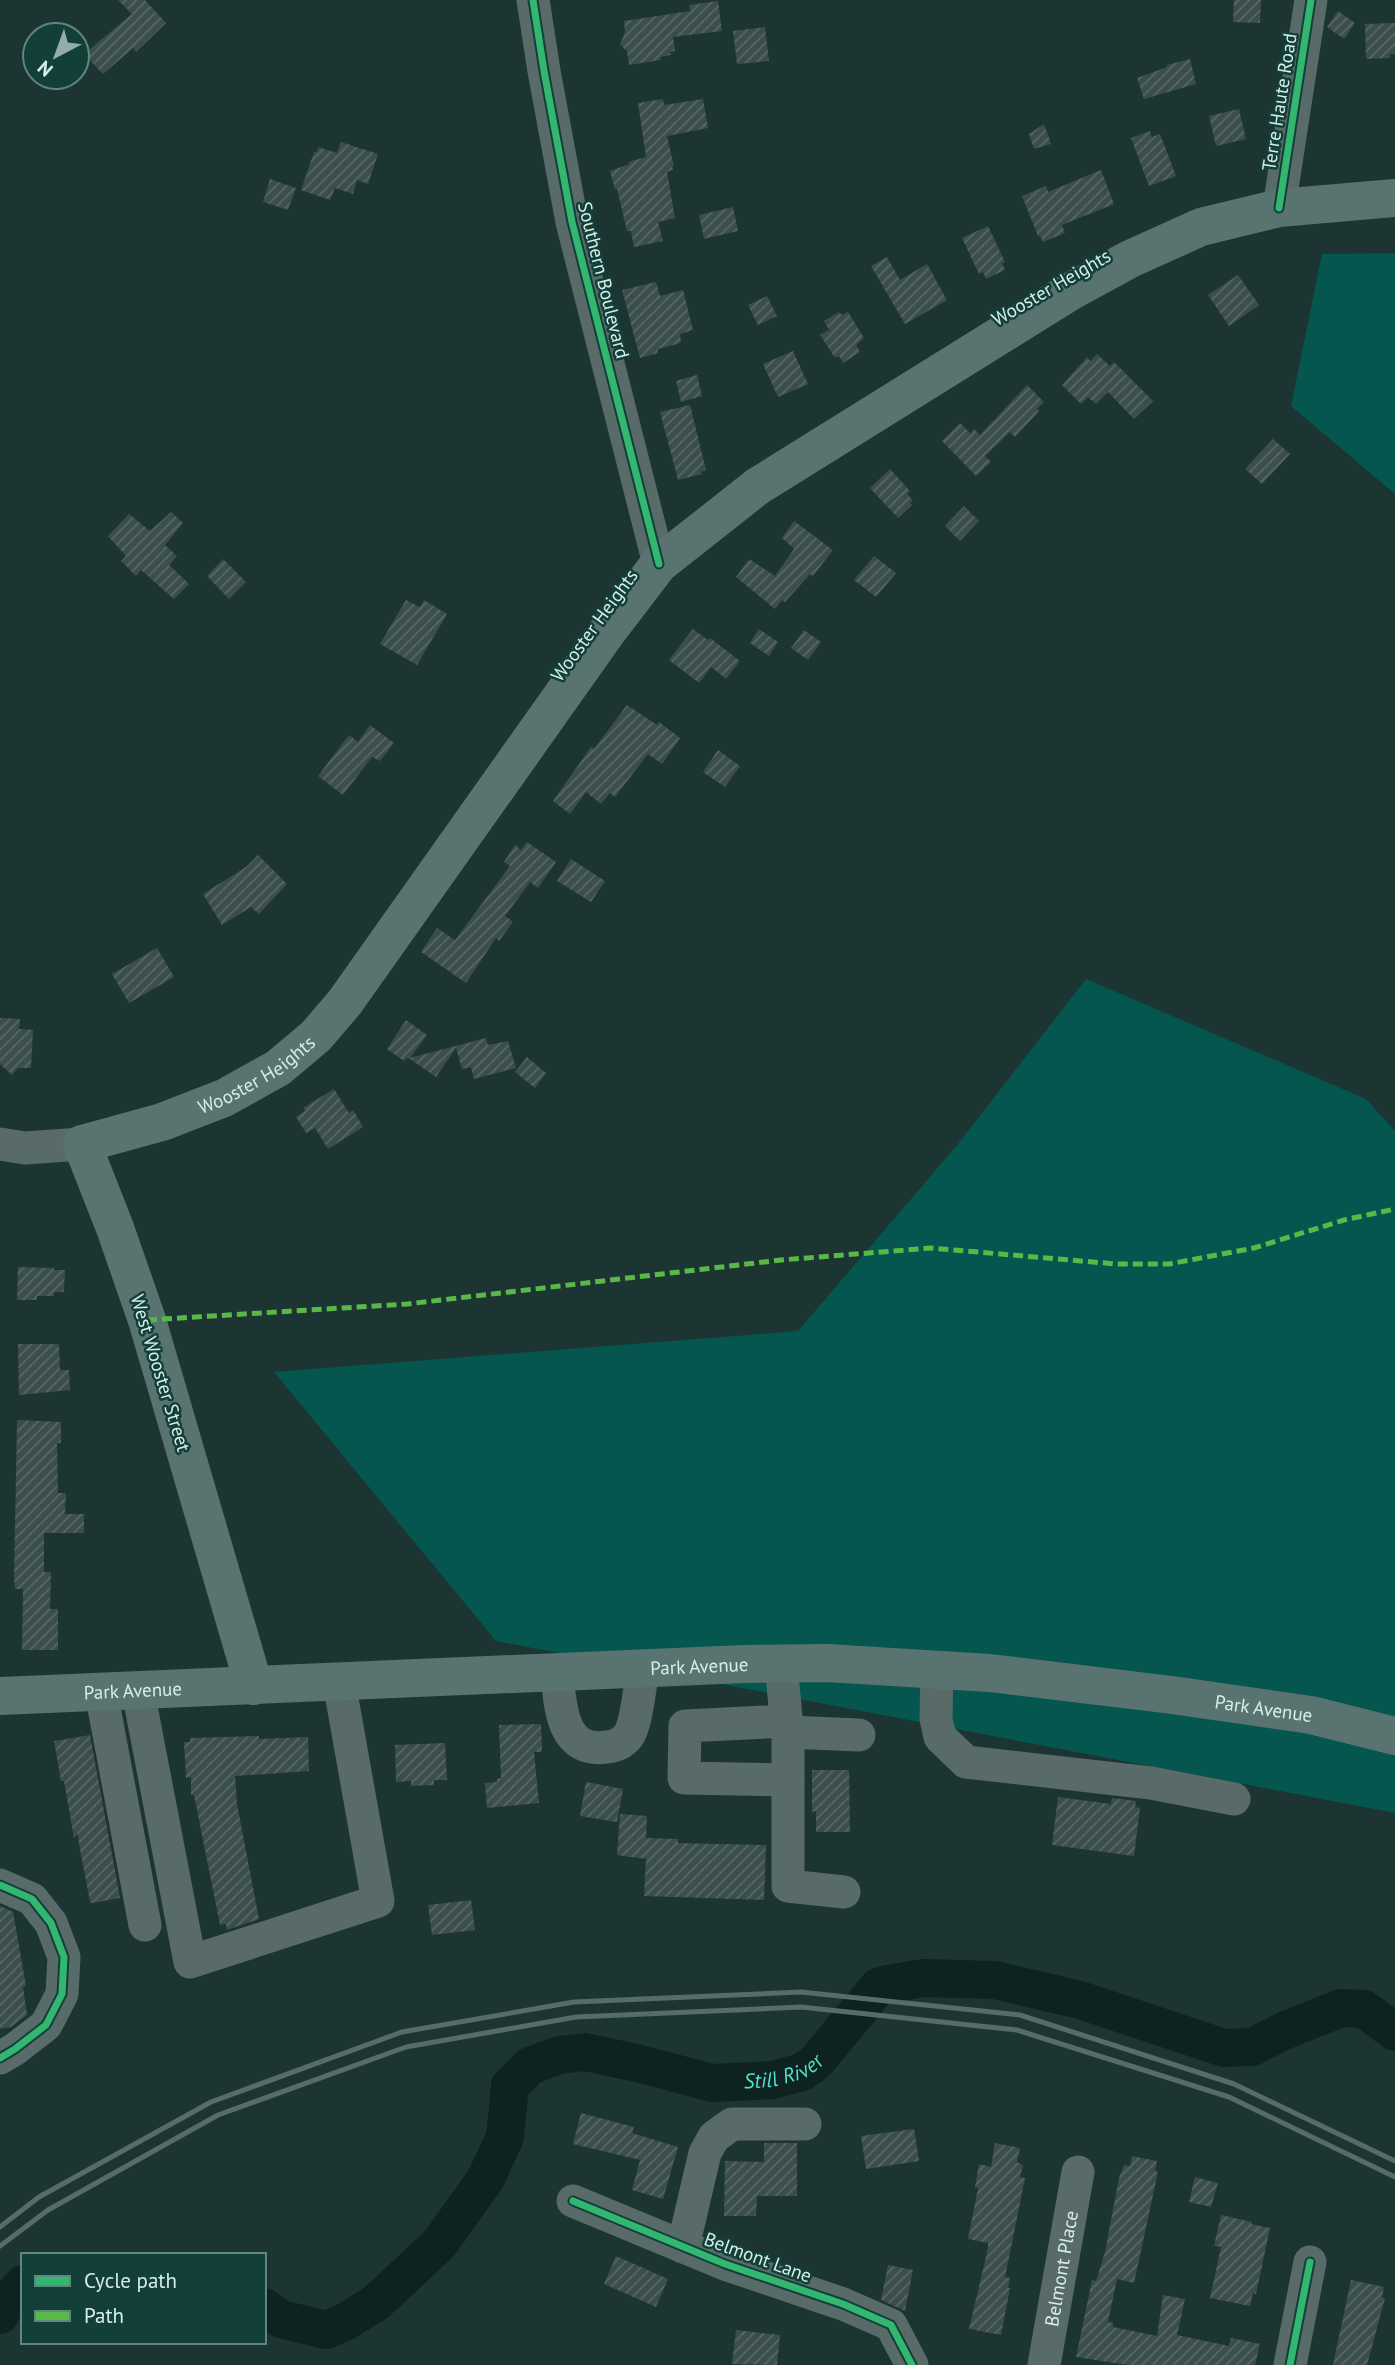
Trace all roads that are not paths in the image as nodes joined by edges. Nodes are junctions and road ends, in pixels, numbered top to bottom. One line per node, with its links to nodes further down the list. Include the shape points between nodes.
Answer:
1 (533, 0): 5 (street, Southern Boulevard, via 572,222)
2 (1311, 0): 4 (street, Terre Haute Road)
3 (1395, 198): 4 (main road, Wooster Heights)
4 (1279, 208): 5 (main road, Wooster Heights, via 1201,227 1071,291 758,486)
5 (659, 564): 7 (main road, Wooster Heights, via 316,1036 278,1068 224,1098 162,1122)
6 (0, 1144): 7 (street, via 25,1148)
7 (82, 1144): 13 (main road, West Wooster Street, via 147,1320)
8 (782, 1663): 9 (main road, Park Avenue); 10 (main road, Park Avenue); 17 (street)
9 (643, 1668): 11 (main road, Park Avenue); 11 (street, via 631,1731 625,1740 604,1748 573,1737 561,1710)
10 (937, 1668): 19 (main road, Park Avenue, via 1311,1714); 21 (street, via 940,1737 967,1762 1152,1783)
11 (557, 1672): 12 (main road, Park Avenue)
12 (338, 1682): 13 (main road, Park Avenue); 14 (street, via 378,1901 190,1962)
13 (254, 1686): 14 (main road, Park Avenue)
14 (138, 1691): 15 (main road, Park Avenue)
15 (101, 1692): 16 (main road, Park Avenue); 24 (street)
16 (0, 1696)
17 (787, 1727): 18 (street); 20 (street); 20 (street, via 685,1726 684,1778)
18 (859, 1735)
19 (1395, 1736)
20 (788, 1780): 23 (street, via 788,1885)
21 (1234, 1799)
22 (0, 1885): 25 (street, via 32,1899 51,1923 64,1957 62,1994 46,2025)
23 (844, 1892)
24 (145, 1925)
25 (0, 2058)
26 (805, 2124): 29 (street, Belmont Lane, via 732,2124 714,2137 705,2154)
27 (1078, 2172): 32 (street, Belmont Place)
28 (573, 2201): 29 (street, Belmont Lane)
29 (683, 2247): 31 (street, Belmont Lane, via 891,2325)
30 (1310, 2262): 33 (street)
31 (912, 2365)
32 (1044, 2365)
33 (1290, 2365)

